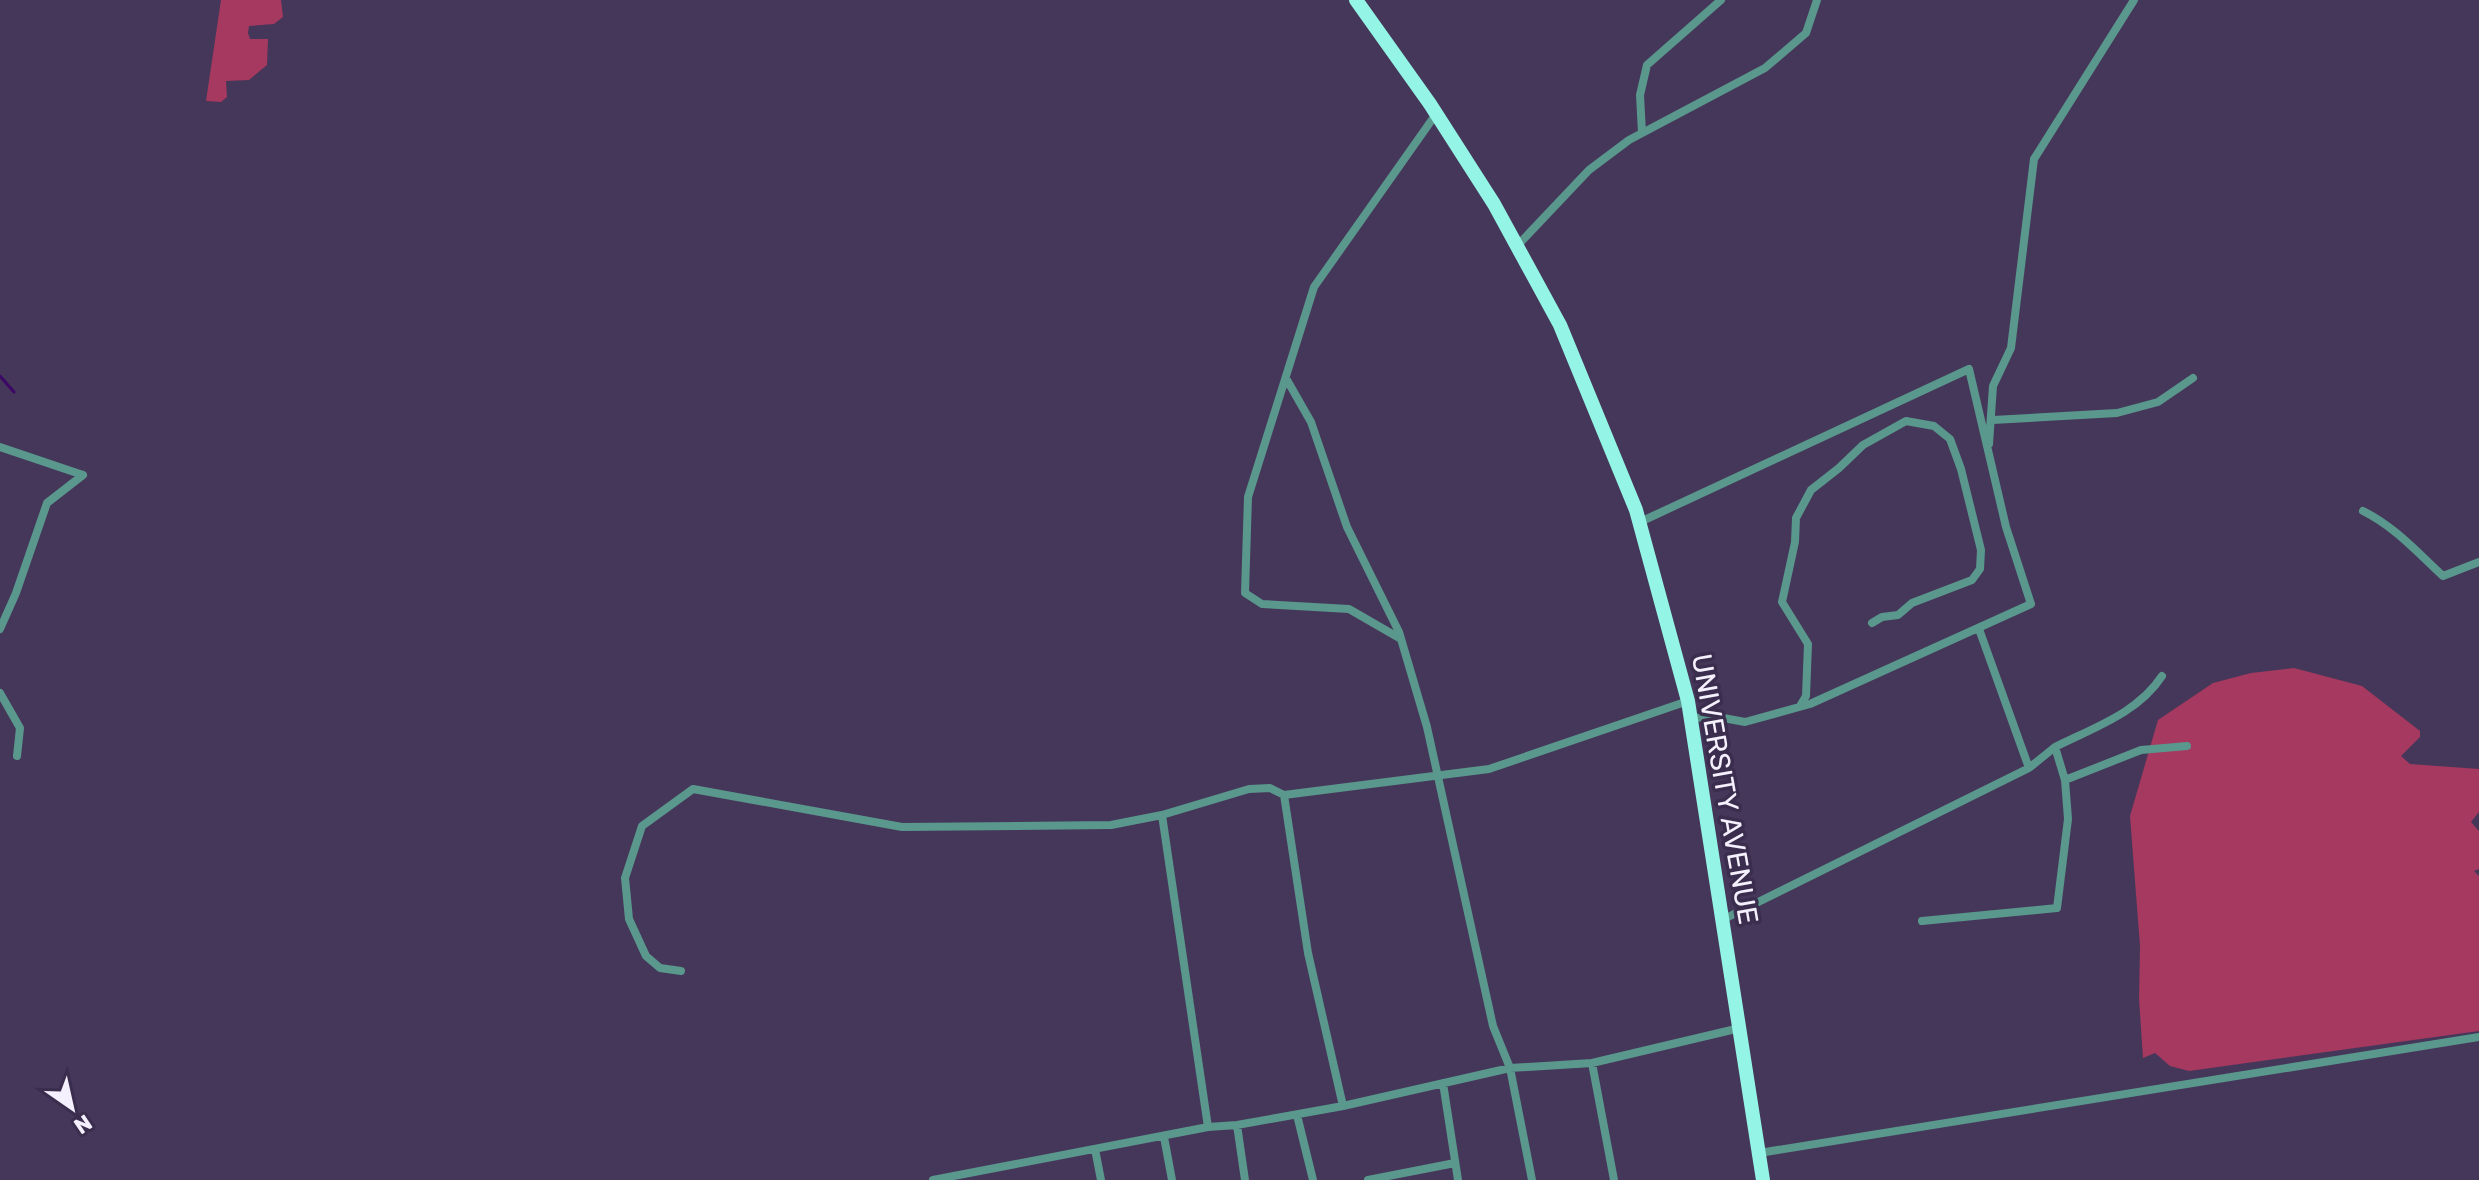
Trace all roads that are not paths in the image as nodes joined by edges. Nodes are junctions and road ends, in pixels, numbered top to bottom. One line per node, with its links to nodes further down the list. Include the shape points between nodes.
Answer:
1 (1721, 0): 6 (street, via 1647,65 1640,95)
2 (1817, 0): 6 (street, via 1806,33 1765,68)
3 (2134, 0): 10 (street, via 2034,159 2011,348 1993,386)
4 (1357, 2): 5 (highway, UNIVERSITY AVENUE)
5 (1436, 114): 7 (highway, UNIVERSITY AVENUE); 9 (street, via 1314,287)
6 (1642, 133): 7 (street, via 1589,170)
7 (1517, 246): 14 (highway, UNIVERSITY AVENUE, via 1560,325)
8 (2193, 378): 10 (street, via 2158,402 2117,413)
9 (1287, 380): 19 (street, via 1311,422 1347,527); 19 (street, via 1248,497 1245,593 1262,604 1349,609)
10 (1993, 420): 12 (street)
11 (0, 447): 17 (street, via 83,475 47,503)
12 (1988, 453): 14 (street, via 1969,369); 18 (street, via 2031,604)
13 (2363, 511): 15 (street, via 2382,520 2443,576)
14 (1640, 522): 22 (highway, UNIVERSITY AVENUE)
15 (2479, 562)
16 (1872, 623): 23 (street, via 1972,580 1980,569 1981,550 1961,469 1950,439 1934,426 1906,421 1863,445 1811,490 1796,518 1782,602 1808,644 1806,696)
17 (0, 629)
18 (1979, 629): 23 (street); 28 (street)
19 (1402, 639): 29 (street)
20 (2162, 676): 26 (street, via 2136,705)
21 (0, 693): 27 (street, via 20,728)
22 (1688, 701): 24 (highway, UNIVERSITY AVENUE); 29 (street, via 1489,769)
23 (1800, 706): 24 (street, via 1745,722)
24 (1690, 718): 33 (highway, UNIVERSITY AVENUE)
25 (2187, 746): 30 (street, via 2141,750)
26 (2055, 747): 28 (street); 30 (street)
27 (17, 756)
28 (2029, 768): 33 (street)
29 (1438, 775): 31 (street); 39 (street, via 1493,1026)
30 (2065, 780): 34 (street, via 2068,819 2057,908)
31 (1284, 795): 32 (street, via 1270,788 1249,789); 41 (street, via 1308,953)
32 (1162, 815): 35 (street, via 1111,825 902,827 693,789 642,826 625,878 629,919 646,956 660,968); 44 (street)
33 (1722, 920): 36 (highway, UNIVERSITY AVENUE)
34 (1922, 921)
35 (681, 971)
36 (1740, 1028): 38 (street); 47 (highway, UNIVERSITY AVENUE)
37 (2479, 1037): 47 (street)
38 (1592, 1063): 39 (street); 57 (street)
39 (1510, 1068): 40 (street); 56 (street)
40 (1443, 1083): 41 (street); 48 (street)
41 (1343, 1106): 42 (street)
42 (1297, 1115): 43 (street); 53 (street)
43 (1237, 1125): 44 (street); 52 (street)
44 (1208, 1127): 45 (street)
45 (1164, 1137): 46 (street); 51 (street)
46 (1095, 1149): 49 (street); 50 (street)
47 (1759, 1153): 58 (highway, UNIVERSITY AVENUE)
48 (1455, 1163): 54 (street); 55 (street)
49 (933, 1180)
50 (1101, 1180)
51 (1172, 1180)
52 (1245, 1180)
53 (1313, 1180)
54 (1368, 1180)
55 (1458, 1180)
56 (1532, 1180)
57 (1614, 1180)
58 (1763, 1180)

